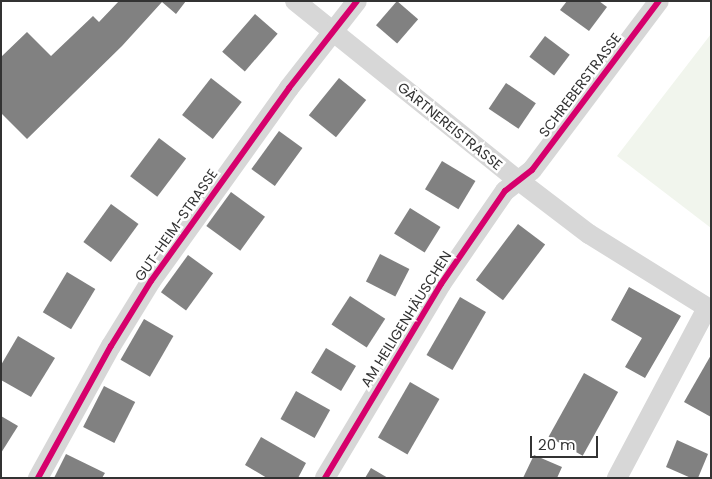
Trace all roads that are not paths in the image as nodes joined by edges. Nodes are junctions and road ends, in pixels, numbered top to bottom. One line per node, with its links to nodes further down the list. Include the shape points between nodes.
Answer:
1 (295, 1): 4 (street, GÄRTNEREISTRASSE)
2 (357, 1): 4 (street, GUT-HEIM-STRASSE)
3 (659, 1): 5 (street, SCHREBERSTRASSE, via 532,170)
4 (333, 33): 5 (street, GÄRTNEREISTRASSE); 7 (street, GUT-HEIM-STRASSE, via 289,88 151,281)
5 (518, 180): 6 (street, GÄRTNEREISTRASSE, via 589,234); 8 (street, AM HEILIGENHÄUSCHEN, via 505,191 441,284)
6 (709, 309): 9 (street)
7 (38, 478)
8 (325, 478)
9 (617, 478)

